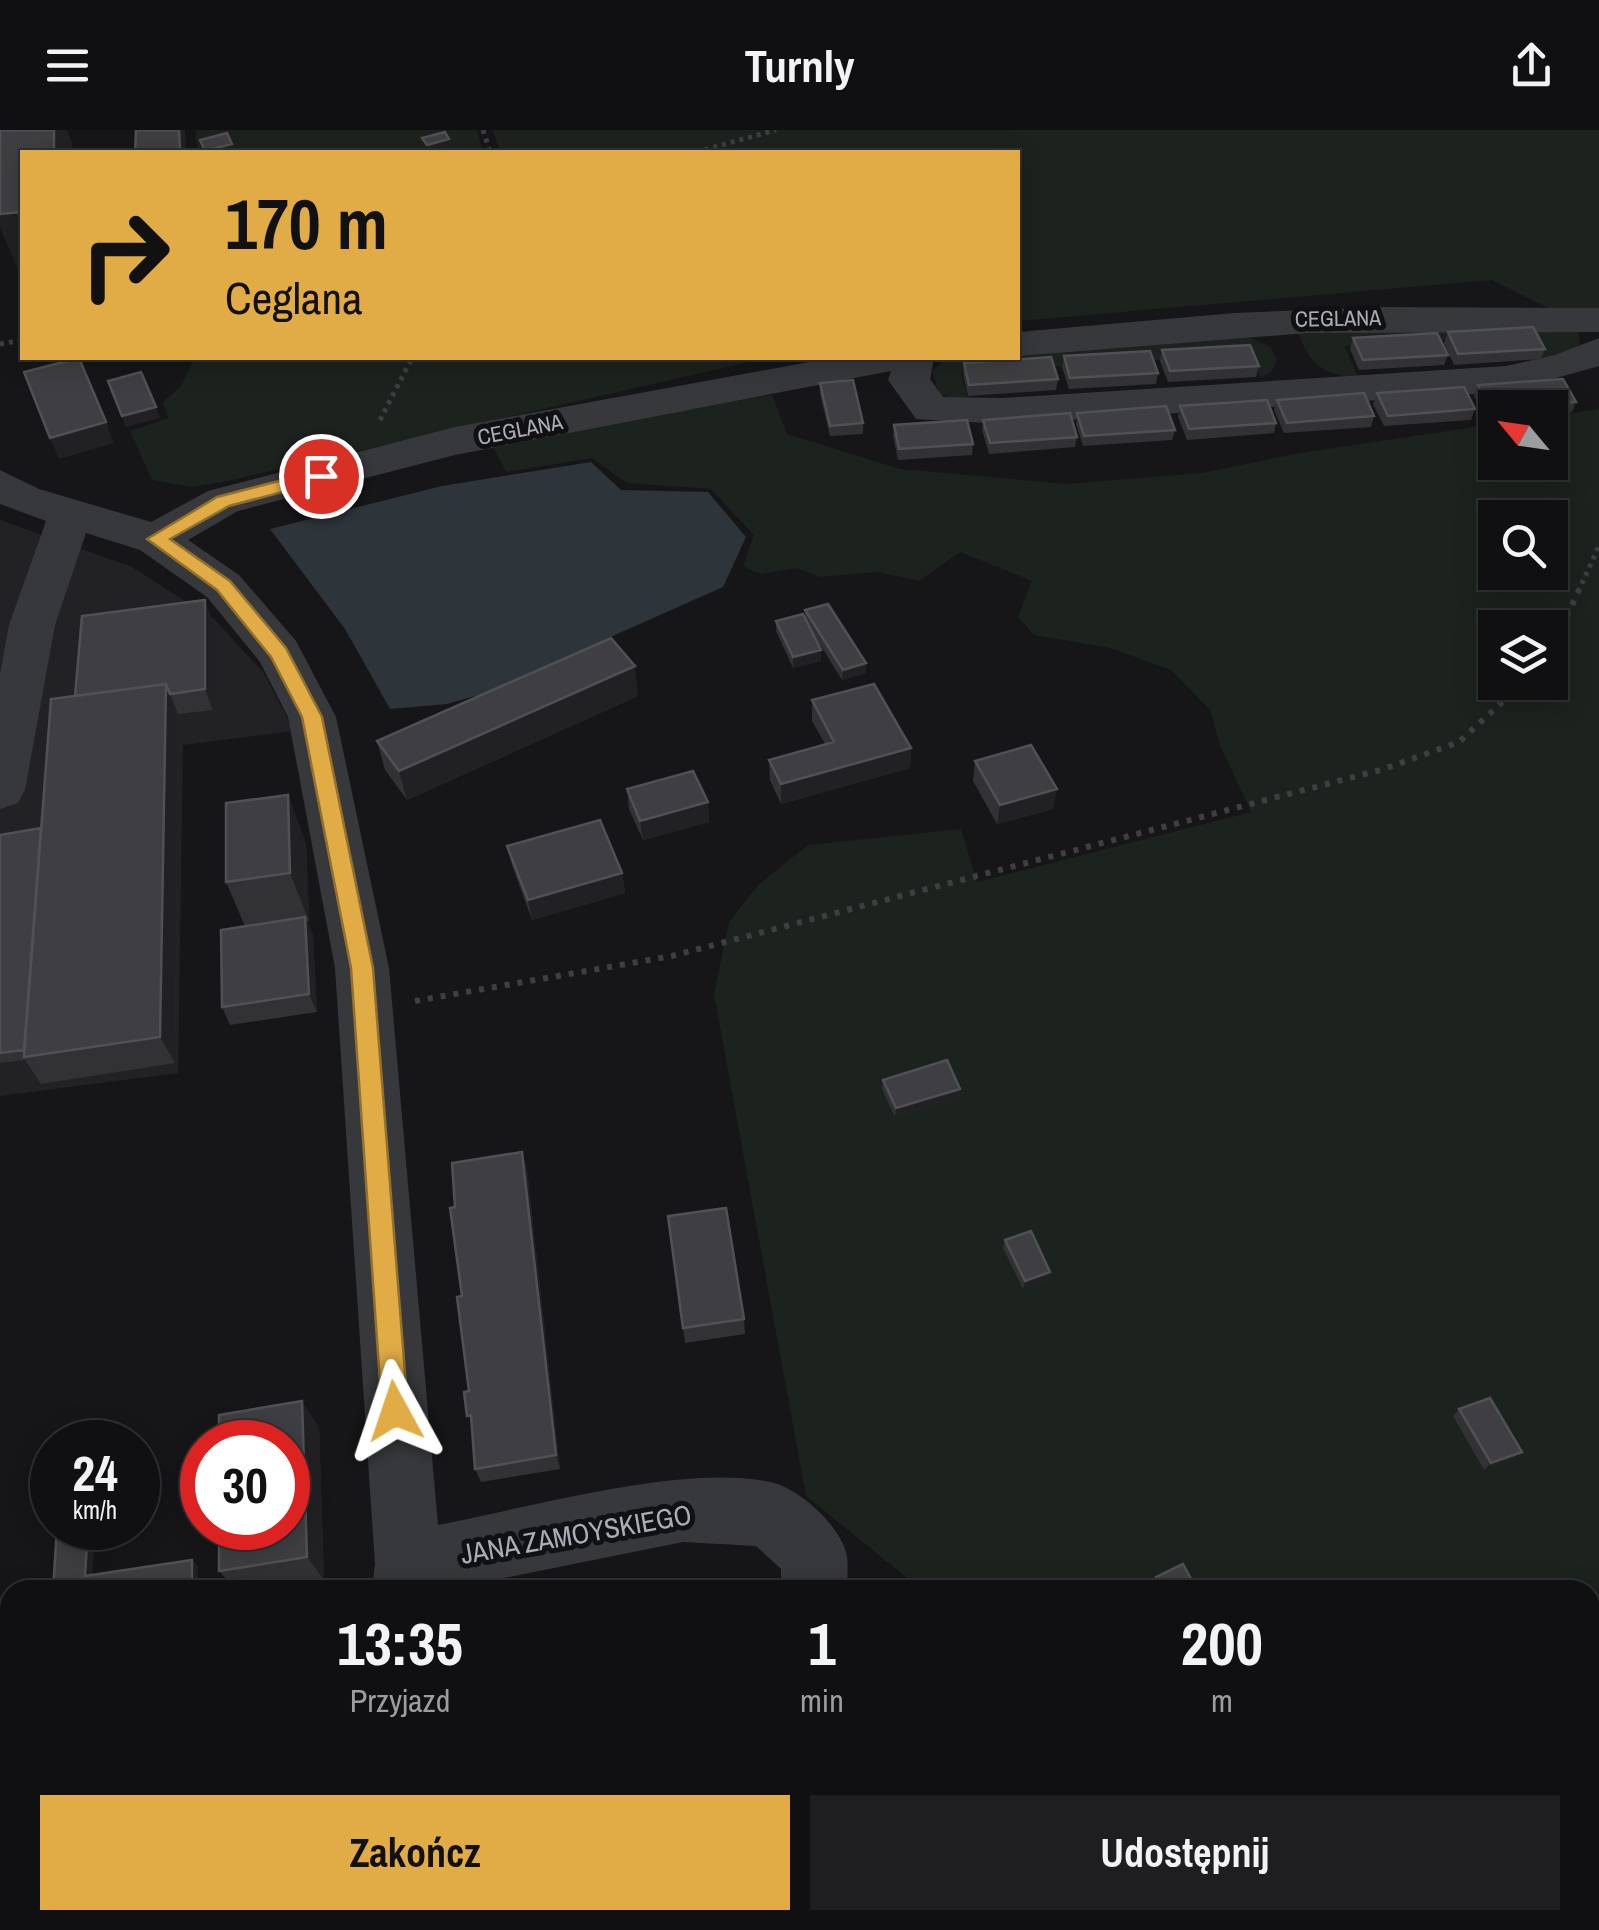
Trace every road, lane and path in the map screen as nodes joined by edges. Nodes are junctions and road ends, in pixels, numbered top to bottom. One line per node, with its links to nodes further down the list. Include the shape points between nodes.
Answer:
1 (776, 130): 2 (path)
2 (703, 150)
3 (1267, 320): 4 (street, CEGLANA); 5 (street, CEGLANA); 10 (street)
4 (1599, 320)
5 (1020, 344)
6 (1599, 350): 10 (street, via 1568,365 1506,379)
7 (411, 360): 11 (path)
8 (884, 360): 11 (street, CEGLANA, via 456,441)
9 (914, 360): 10 (street, via 909,380 931,410)
10 (1310, 393)
11 (357, 466): 14 (street, CEGLANA, via 223,502)
12 (0, 484): 13 (street)
13 (70, 513): 14 (street); 17 (street)
14 (156, 539): 21 (street, via 224,586 279,653 312,717 346,876)
15 (1599, 546): 16 (path)
16 (1568, 613)
17 (16, 627): 18 (street)
18 (10, 691): 20 (street)
19 (1505, 700): 21 (path, via 1460,742 1384,769 672,956)
20 (0, 790)
21 (364, 1010): 22 (street)
22 (406, 1577): 23 (street, JANA ZAMOYSKIEGO, via 682,1510 770,1514 814,1554)
23 (814, 1580)

